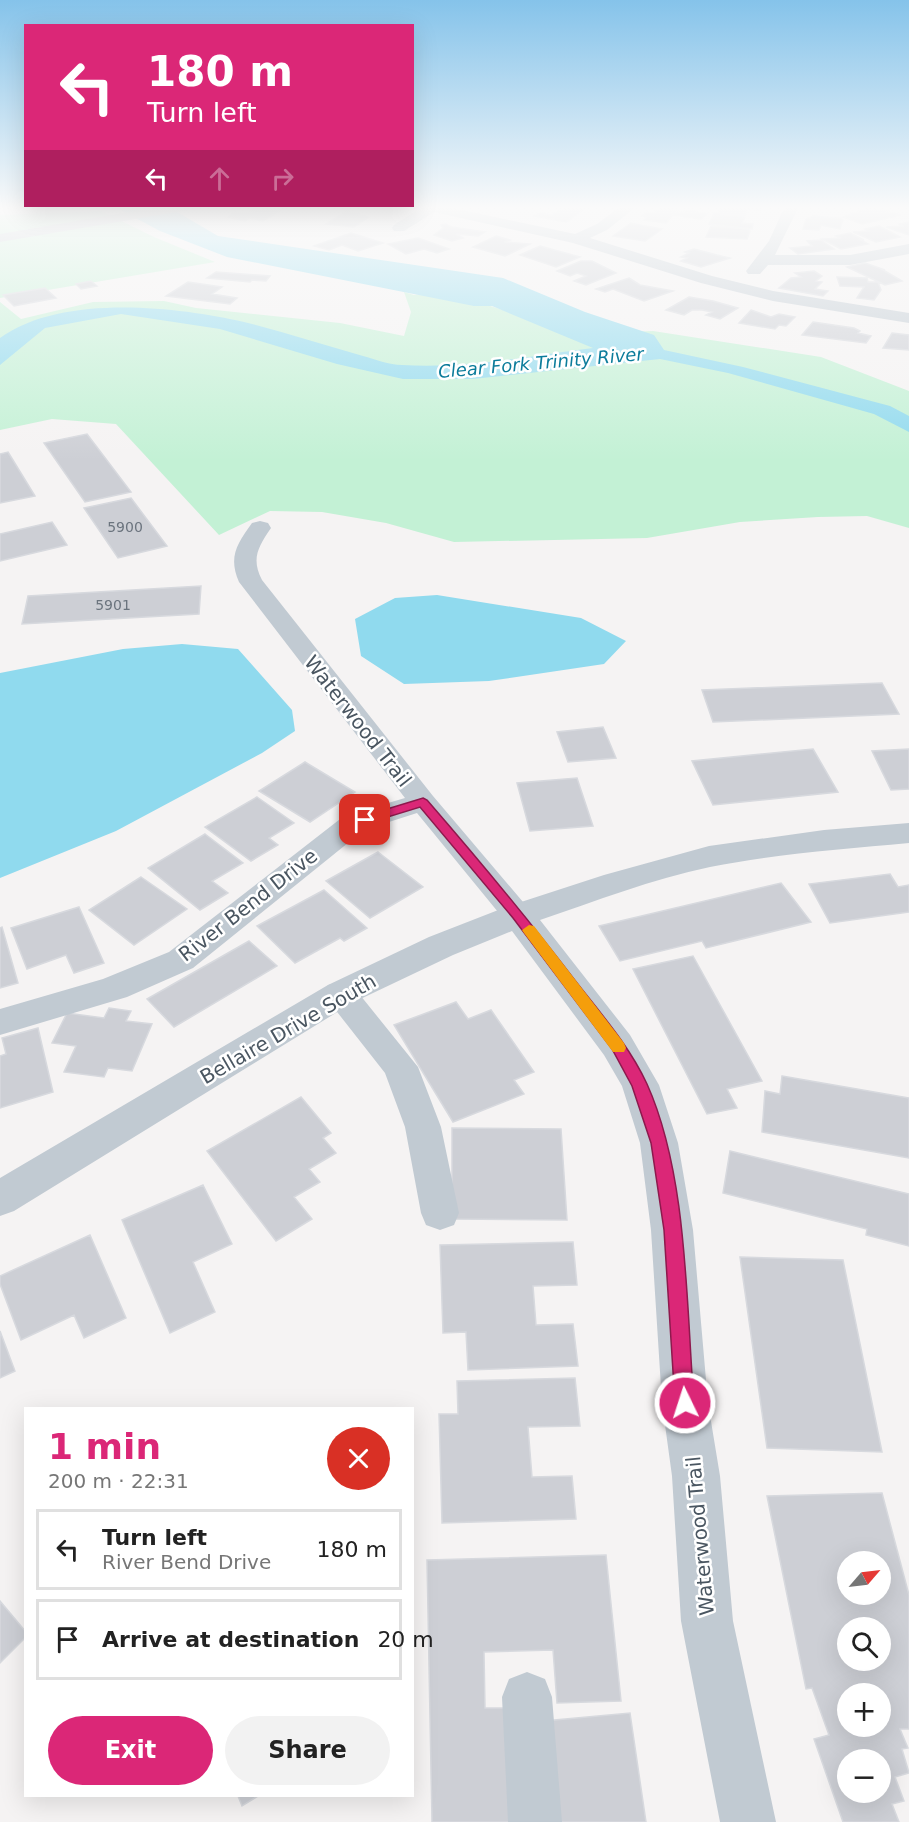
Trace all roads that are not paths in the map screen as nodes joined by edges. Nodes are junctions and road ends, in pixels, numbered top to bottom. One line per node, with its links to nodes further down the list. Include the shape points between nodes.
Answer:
1 (750, 291): 2 (street)
2 (909, 318)
3 (260, 528): 4 (street, Waterwood Trail, via 244,552 242,565 251,582)
4 (423, 802): 6 (street, Waterwood Trail); 8 (street, River Bend Drive, via 354,823 181,960 162,970)
5 (909, 833): 6 (street, Bellaire Drive South, via 824,840 709,857)
6 (518, 915): 7 (street, Bellaire Drive South); 13 (street, Waterwood Trail, via 617,1045 640,1085 659,1143 672,1230 707,1621)
7 (340, 994): 9 (street, Bellaire Drive South); 10 (street, via 400,1067 423,1127)
8 (0, 1022)
9 (0, 1199)
10 (440, 1213)
11 (527, 1697): 12 (street)
12 (535, 1822)
13 (748, 1822)

